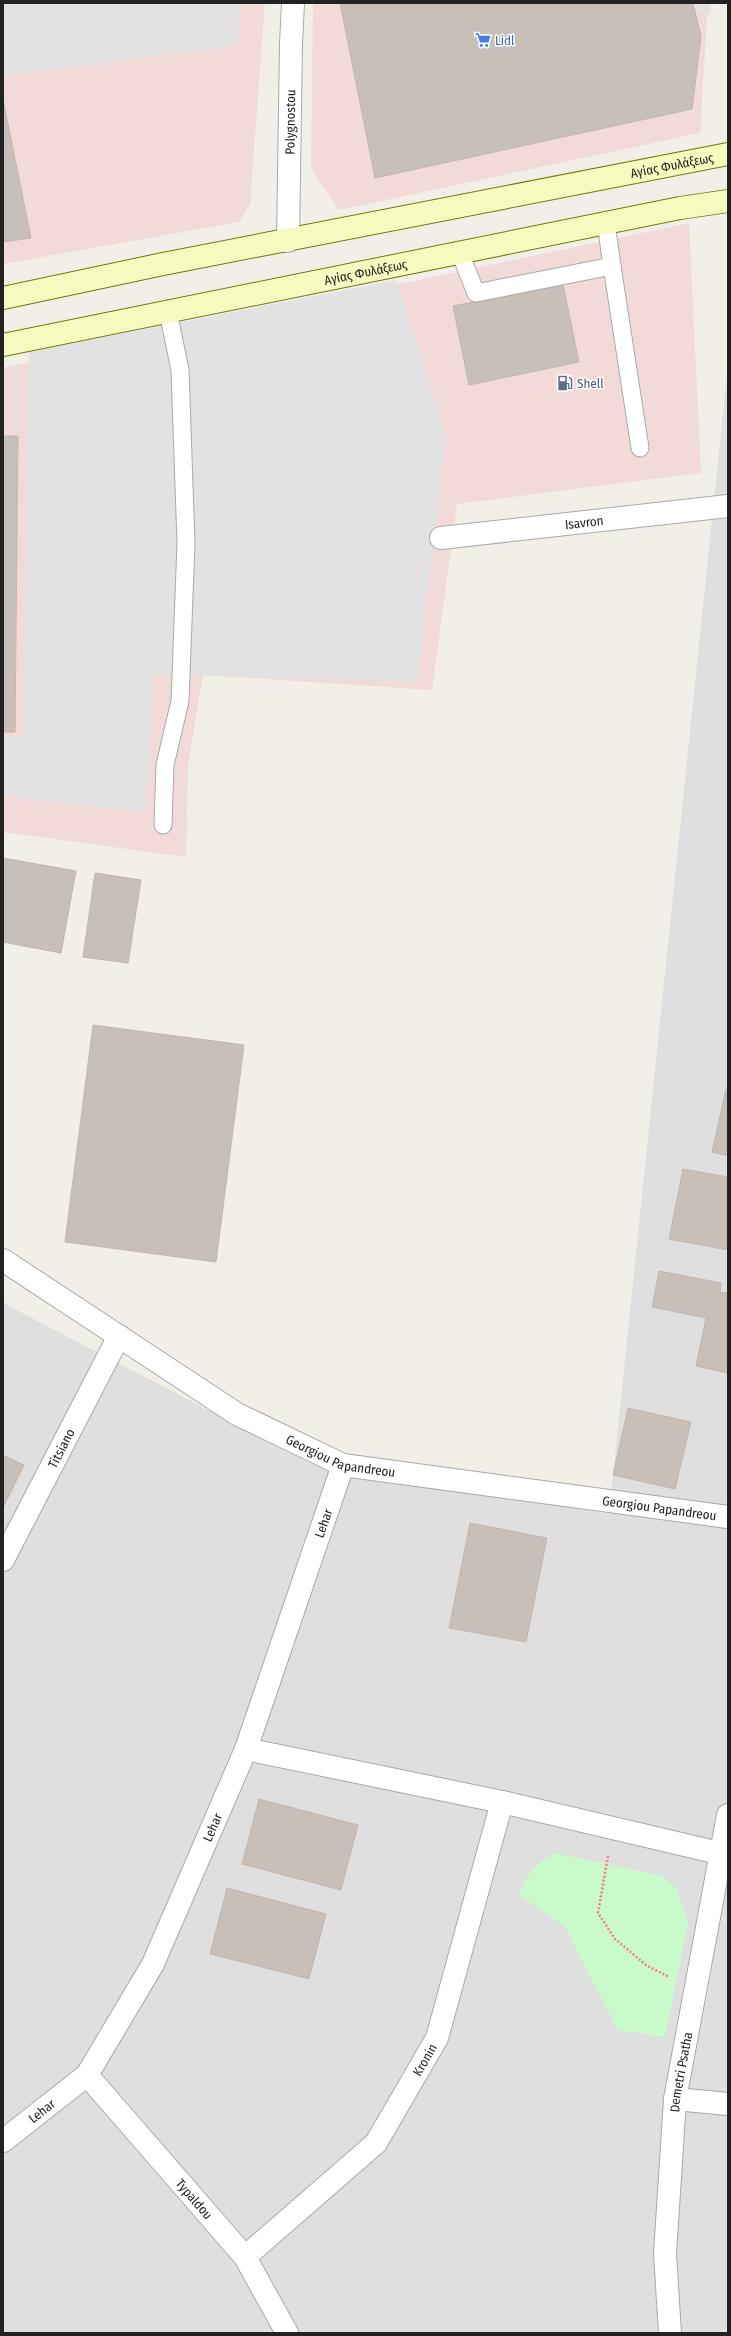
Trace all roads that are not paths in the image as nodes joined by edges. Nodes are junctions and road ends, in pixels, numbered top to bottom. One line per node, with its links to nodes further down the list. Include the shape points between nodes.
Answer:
1 (293, 3): 5 (street, Polygnostou)
2 (728, 154): 5 (main road, Αγίας Φυλάξεως)
3 (728, 201): 4 (main road, Αγίας Φυλάξεως)
4 (606, 223): 6 (main road, Αγίας Φυλάξεως); 7 (lane)
5 (288, 241): 8 (main road, Αγίας Φυλάξεως)
6 (460, 253): 7 (lane, via 476,293); 9 (main road, Αγίας Φυλάξεως)
7 (612, 266): 11 (lane)
8 (3, 298)
9 (168, 312): 10 (main road, Αγίας Φυλάξεως); 14 (lane, via 180,370 186,543 180,701 165,765)
10 (3, 345)
11 (640, 448)
12 (728, 506): 13 (street, Isavron)
13 (441, 538)
14 (163, 825)
15 (3, 1260): 16 (street, Georgiou Papandreou)
16 (119, 1336): 17 (street, Georgiou Papandreou, via 236,1414); 19 (street, Titsiano)
17 (343, 1465): 18 (street, Georgiou Papandreou); 20 (street, Lehar)
18 (728, 1517)
19 (3, 1560)
20 (246, 1749): 21 (street); 24 (street, Lehar, via 153,1964)
21 (502, 1802): 23 (street); 28 (street, Kronin, via 437,2038 376,2143)
22 (728, 1815): 23 (street, Demetri Psatha)
23 (719, 1854): 25 (street, Demetri Psatha)
24 (88, 2075): 27 (street, Lehar); 28 (street, Typaldou)
25 (675, 2099): 26 (street); 30 (street, Demetri Psatha, via 665,2254)
26 (728, 2104)
27 (3, 2141)
28 (245, 2257): 29 (street, Typaldou)
29 (287, 2333)
30 (670, 2333)

